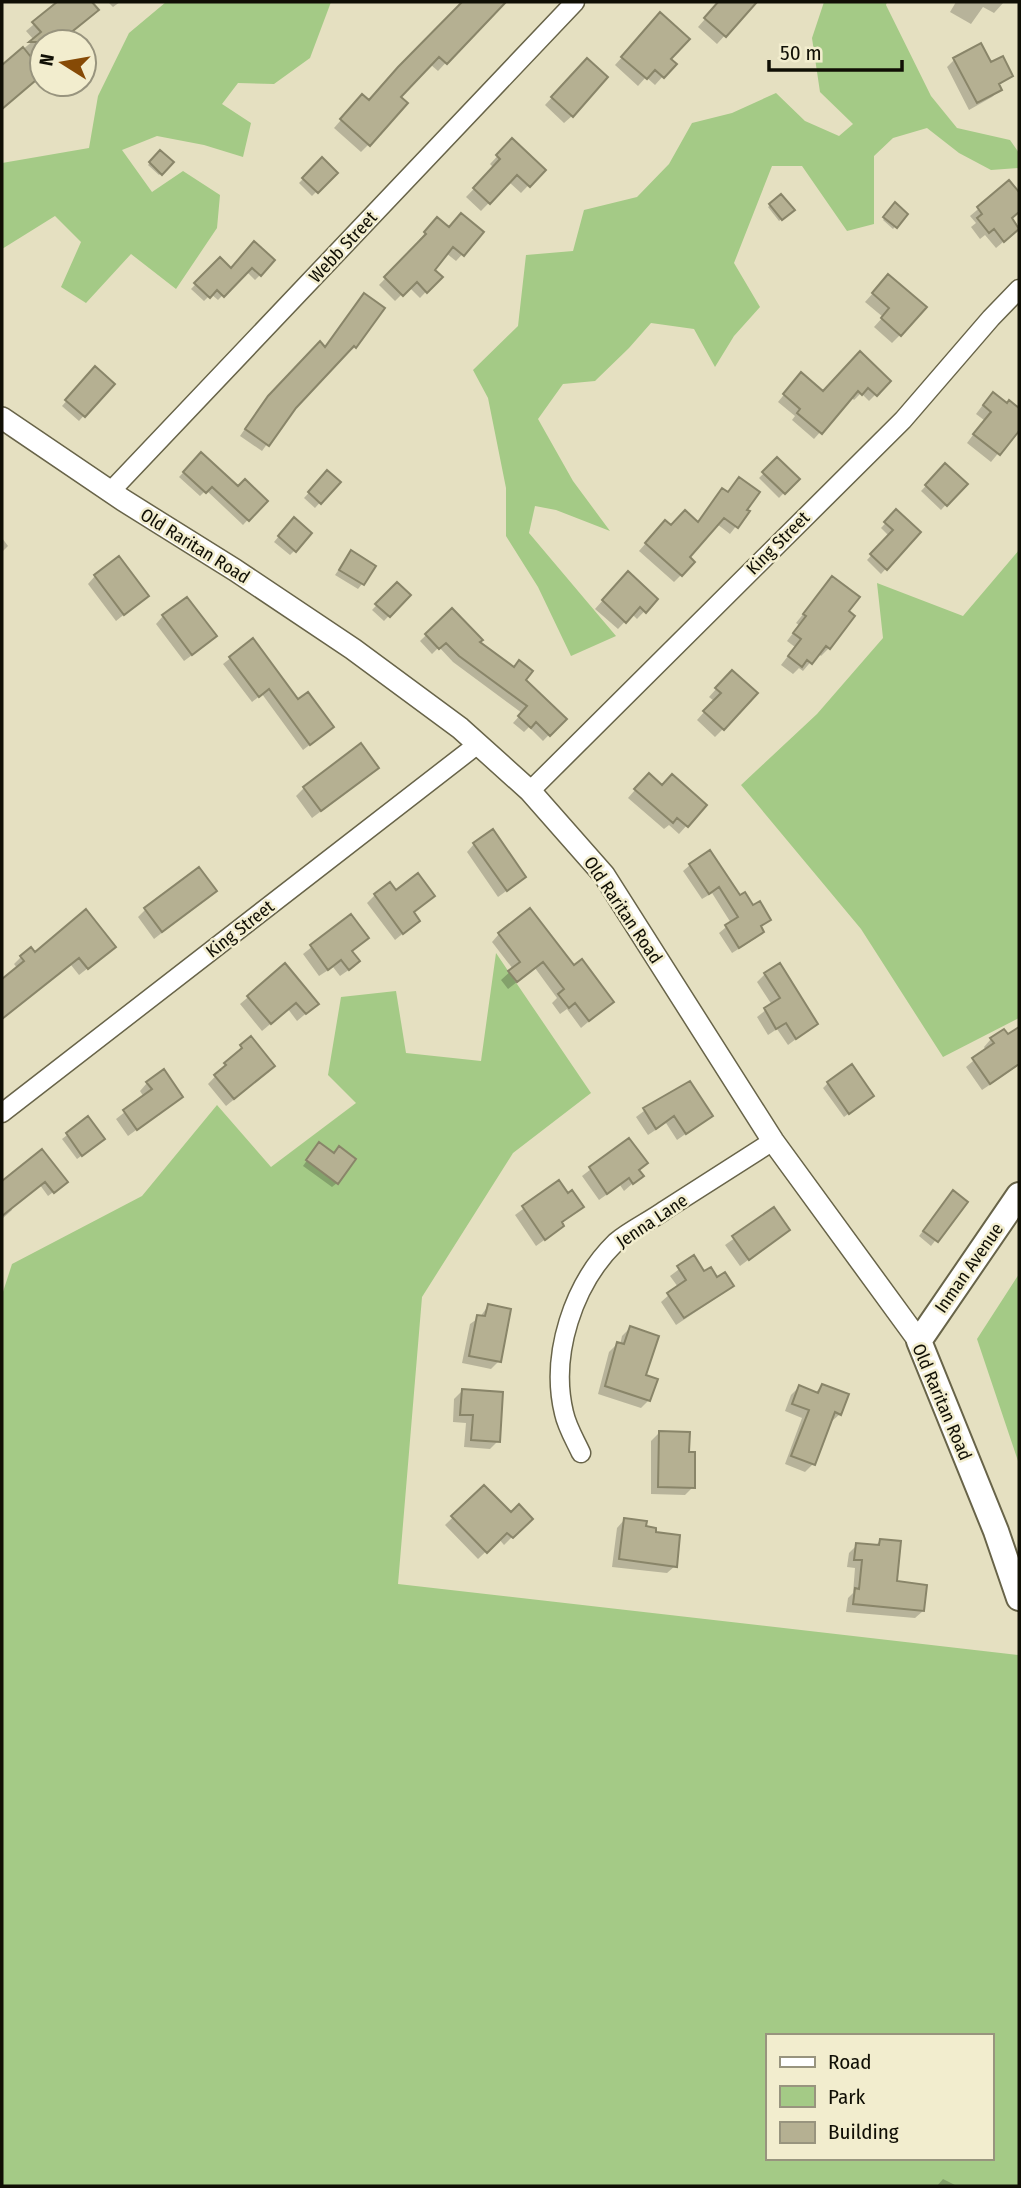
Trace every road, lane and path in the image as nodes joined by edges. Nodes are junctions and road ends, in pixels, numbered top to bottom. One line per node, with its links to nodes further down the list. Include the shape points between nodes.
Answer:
1 (575, 2): 4 (street, Webb Street)
2 (1019, 289): 6 (street, King Street, via 902,420)
3 (2, 418): 4 (street, Old Raritan Road)
4 (110, 492): 5 (street, Old Raritan Road, via 353,649)
5 (478, 744): 6 (street, Old Raritan Road); 7 (street, King Street)
6 (530, 791): 8 (street, Old Raritan Road, via 604,875)
7 (2, 1113)
8 (773, 1141): 10 (street, Old Raritan Road); 11 (street, Jenna Lane, via 618,1241 586,1281 565,1337 560,1377 564,1415)
9 (1019, 1195): 10 (main road, Inman Avenue)
10 (919, 1341): 12 (main road, Old Raritan Road)
11 (581, 1453)
12 (1019, 1598)

